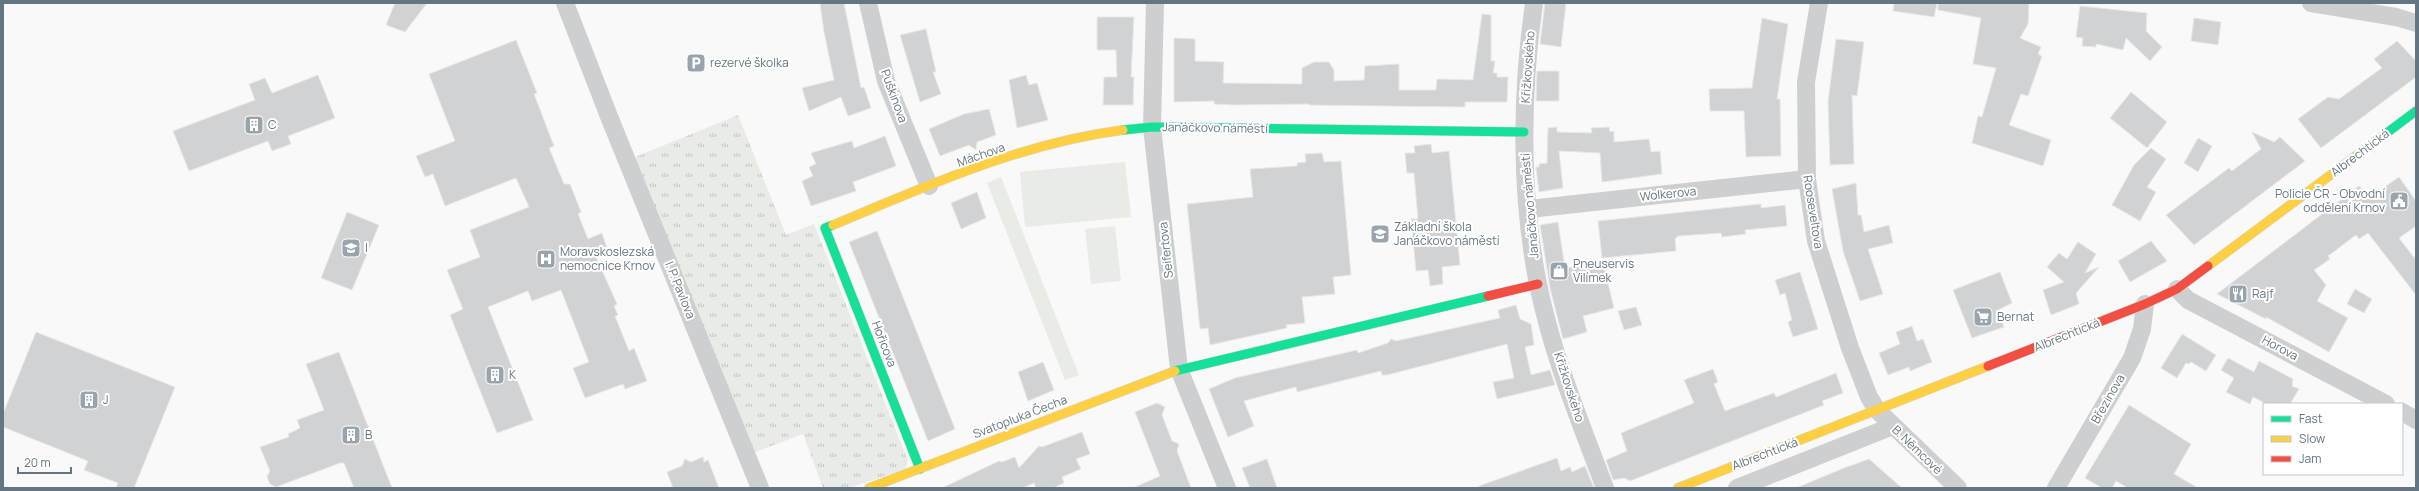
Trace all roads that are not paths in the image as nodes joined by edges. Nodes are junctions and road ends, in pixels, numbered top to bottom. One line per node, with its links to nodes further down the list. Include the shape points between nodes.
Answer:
1 (565, 3): 25 (street, I. P. Pavlova)
2 (868, 3): 12 (street, Puškinova, via 886,81)
3 (1154, 3): 9 (street, Seifertova)
4 (1534, 3): 10 (street, Křižkovského)
5 (1819, 3): 11 (street, Rooseveltova, via 1806,82)
6 (2310, 3): 7 (street)
7 (2416, 23)
8 (2416, 111): 16 (street, Albrechtická)
9 (1152, 127): 10 (street, Janáčkovo náměstí); 12 (street, Máchova, via 1103,133 1024,152); 18 (street, Seifertova)
10 (1524, 132): 13 (street, Janáčkovo náměstí)
11 (1807, 180): 13 (street, Wolkerova); 20 (street, Rooseveltova, via 1816,241 1850,348 1868,397)
12 (929, 186): 14 (street, Máchova)
13 (1529, 209): 15 (street, Janáčkovo náměstí)
14 (825, 228): 24 (street, Hořicova)
15 (1538, 284): 18 (street); 28 (street, Křižkovského, via 1566,383)
16 (2176, 289): 17 (street, Albrechtická); 19 (street, Horova, via 2188,300)
17 (2145, 304): 20 (street, Albrechtická); 32 (street, Březinova, via 2142,329 2132,358)
18 (1179, 368): 24 (street, Svatopluka Čecha); 27 (street, Seifertova)
19 (2384, 403)
20 (1877, 410): 23 (street, B. Němcové); 29 (street, Albrechtická)
21 (2403, 413): 22 (street)
22 (2416, 420)
23 (1893, 426): 30 (street, Albrechtická); 31 (street, B. Němcové)
24 (920, 468): 26 (street, Svatopluka Čecha)
25 (760, 488)
26 (869, 488)
27 (1227, 488)
28 (1605, 488)
29 (1678, 488)
30 (1736, 488)
31 (1958, 488)
32 (2056, 488)

